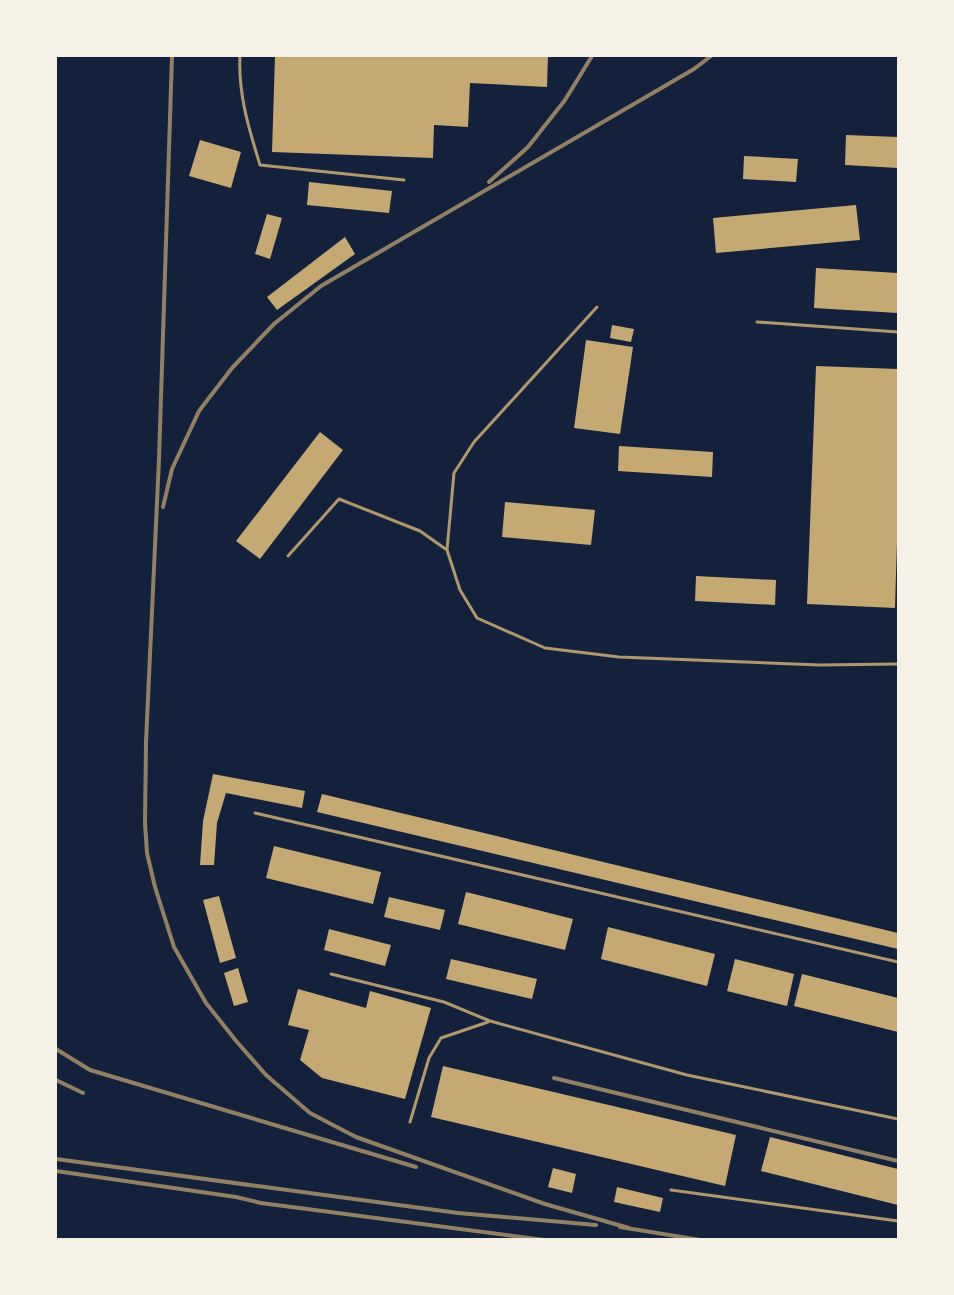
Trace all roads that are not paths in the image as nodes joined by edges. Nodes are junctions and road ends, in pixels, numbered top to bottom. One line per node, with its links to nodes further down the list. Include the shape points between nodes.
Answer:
1 (240, 56): 2 (lane, via 245,116 260,165)
2 (404, 180)
3 (597, 307): 6 (lane, via 474,442 454,473)
4 (757, 322): 5 (lane)
5 (898, 332)
6 (447, 550): 7 (lane, via 420,531 339,499); 8 (lane, via 460,590 477,618 545,648 619,657)
7 (288, 556)
8 (898, 664)
9 (255, 813): 10 (lane)
10 (898, 962)
11 (331, 974): 12 (lane, via 444,1002)
12 (490, 1021): 13 (lane, via 687,1075); 14 (lane, via 441,1038 429,1058)
13 (898, 1119)
14 (410, 1122)
15 (671, 1190): 16 (lane)
16 (898, 1221)

